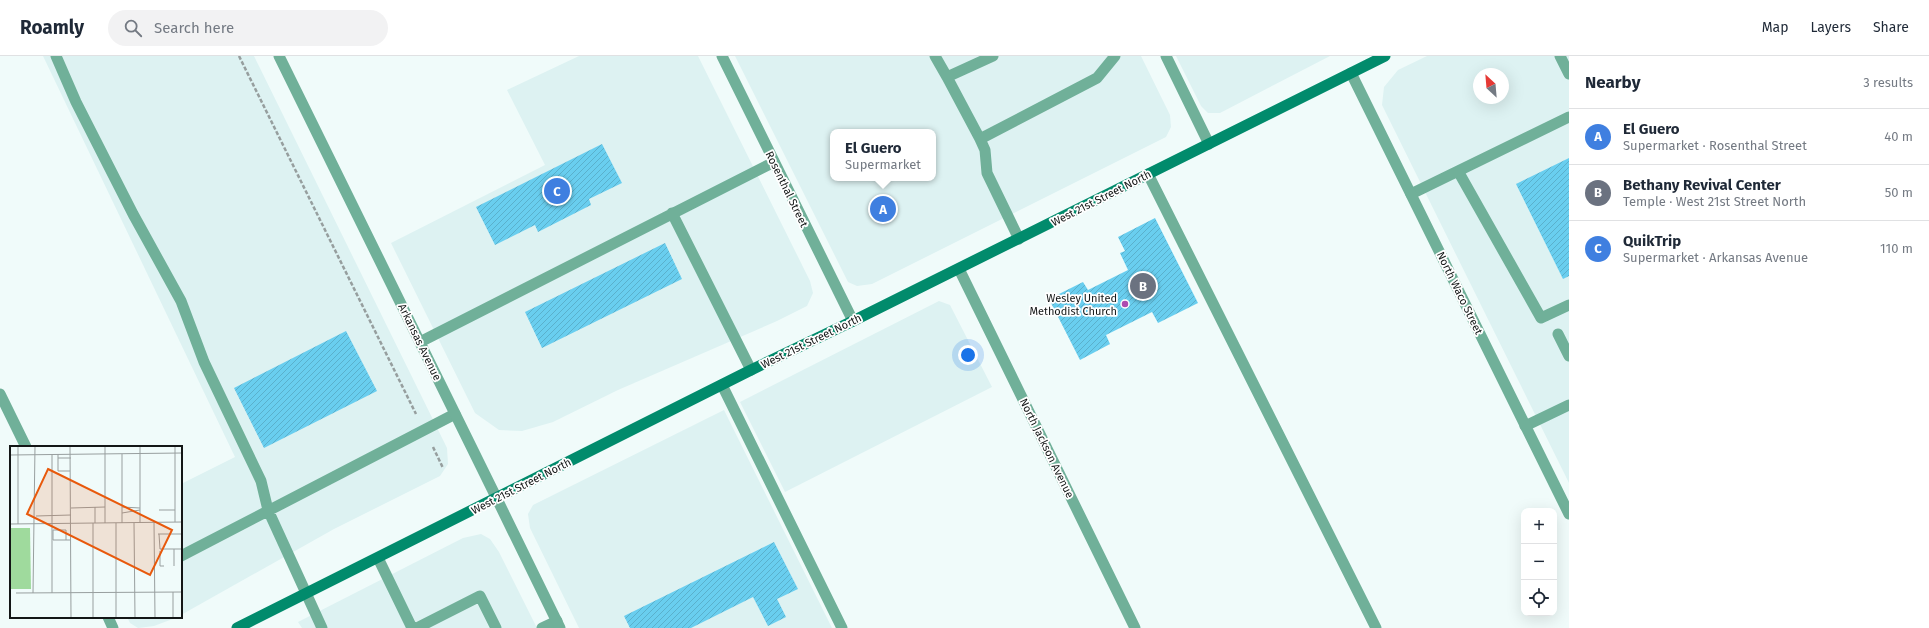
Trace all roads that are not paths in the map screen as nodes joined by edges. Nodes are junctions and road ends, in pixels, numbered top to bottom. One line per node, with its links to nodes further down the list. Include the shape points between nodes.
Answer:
1 (56, 56): 36 (street, via 76,102 133,214 181,301 204,362 261,481)
2 (279, 56): 26 (street, Arkansas Avenue)
3 (722, 56): 16 (street, Rosenthal Street)
4 (935, 56): 12 (street)
5 (993, 56): 12 (street)
6 (1115, 56): 14 (street, via 1097,78)
7 (1166, 56): 15 (street)
8 (1385, 56): 10 (main road, West 21st Street North)
9 (1560, 56): 11 (street)
10 (1351, 73): 15 (main road, West 21st Street North); 19 (street, North Waco Street)
11 (1569, 74)
12 (947, 76): 14 (street)
13 (1569, 118): 17 (street)
14 (980, 139): 21 (street, via 985,150 987,173)
15 (1209, 144): 18 (main road, West 21st Street North)
16 (774, 162): 20 (street); 24 (street, Rosenthal Street)
17 (1458, 171): 19 (street); 23 (street, via 1541,318)
18 (1148, 174): 21 (main road, West 21st Street North); 52 (street)
19 (1411, 194): 33 (street, North Waco Street)
20 (672, 213): 26 (street); 28 (street)
21 (1019, 239): 22 (main road, West 21st Street North)
22 (959, 269): 24 (main road, West 21st Street North); 51 (street, North Jackson Avenue)
23 (1569, 305)
24 (853, 321): 28 (main road, West 21st Street North)
25 (1558, 334): 27 (street)
26 (420, 342): 32 (street, Arkansas Avenue)
27 (1569, 356)
28 (751, 370): 29 (main road, West 21st Street North)
29 (722, 385): 35 (main road, West 21st Street North); 50 (street)
30 (0, 394): 34 (street)
31 (1569, 404): 33 (street)
32 (455, 414): 35 (street, Arkansas Avenue); 36 (street)
33 (1525, 426): 37 (street, North Waco Street)
34 (26, 446)
35 (497, 499): 39 (main road, West 21st Street North); 42 (street, Arkansas Avenue)
36 (268, 510): 38 (street); 40 (street)
37 (1569, 514)
38 (182, 555)
39 (378, 558): 40 (main road, West 21st Street North); 46 (street)
40 (305, 594): 44 (main road, West 21st Street North); 45 (street)
41 (108, 618): 43 (street)
42 (559, 624): 49 (street)
43 (113, 628)
44 (237, 628)
45 (322, 628)
46 (412, 628)
47 (417, 628): 48 (street, via 480,596)
48 (496, 628)
49 (542, 628)
50 (842, 628)
51 (1135, 628)
52 (1376, 628)

